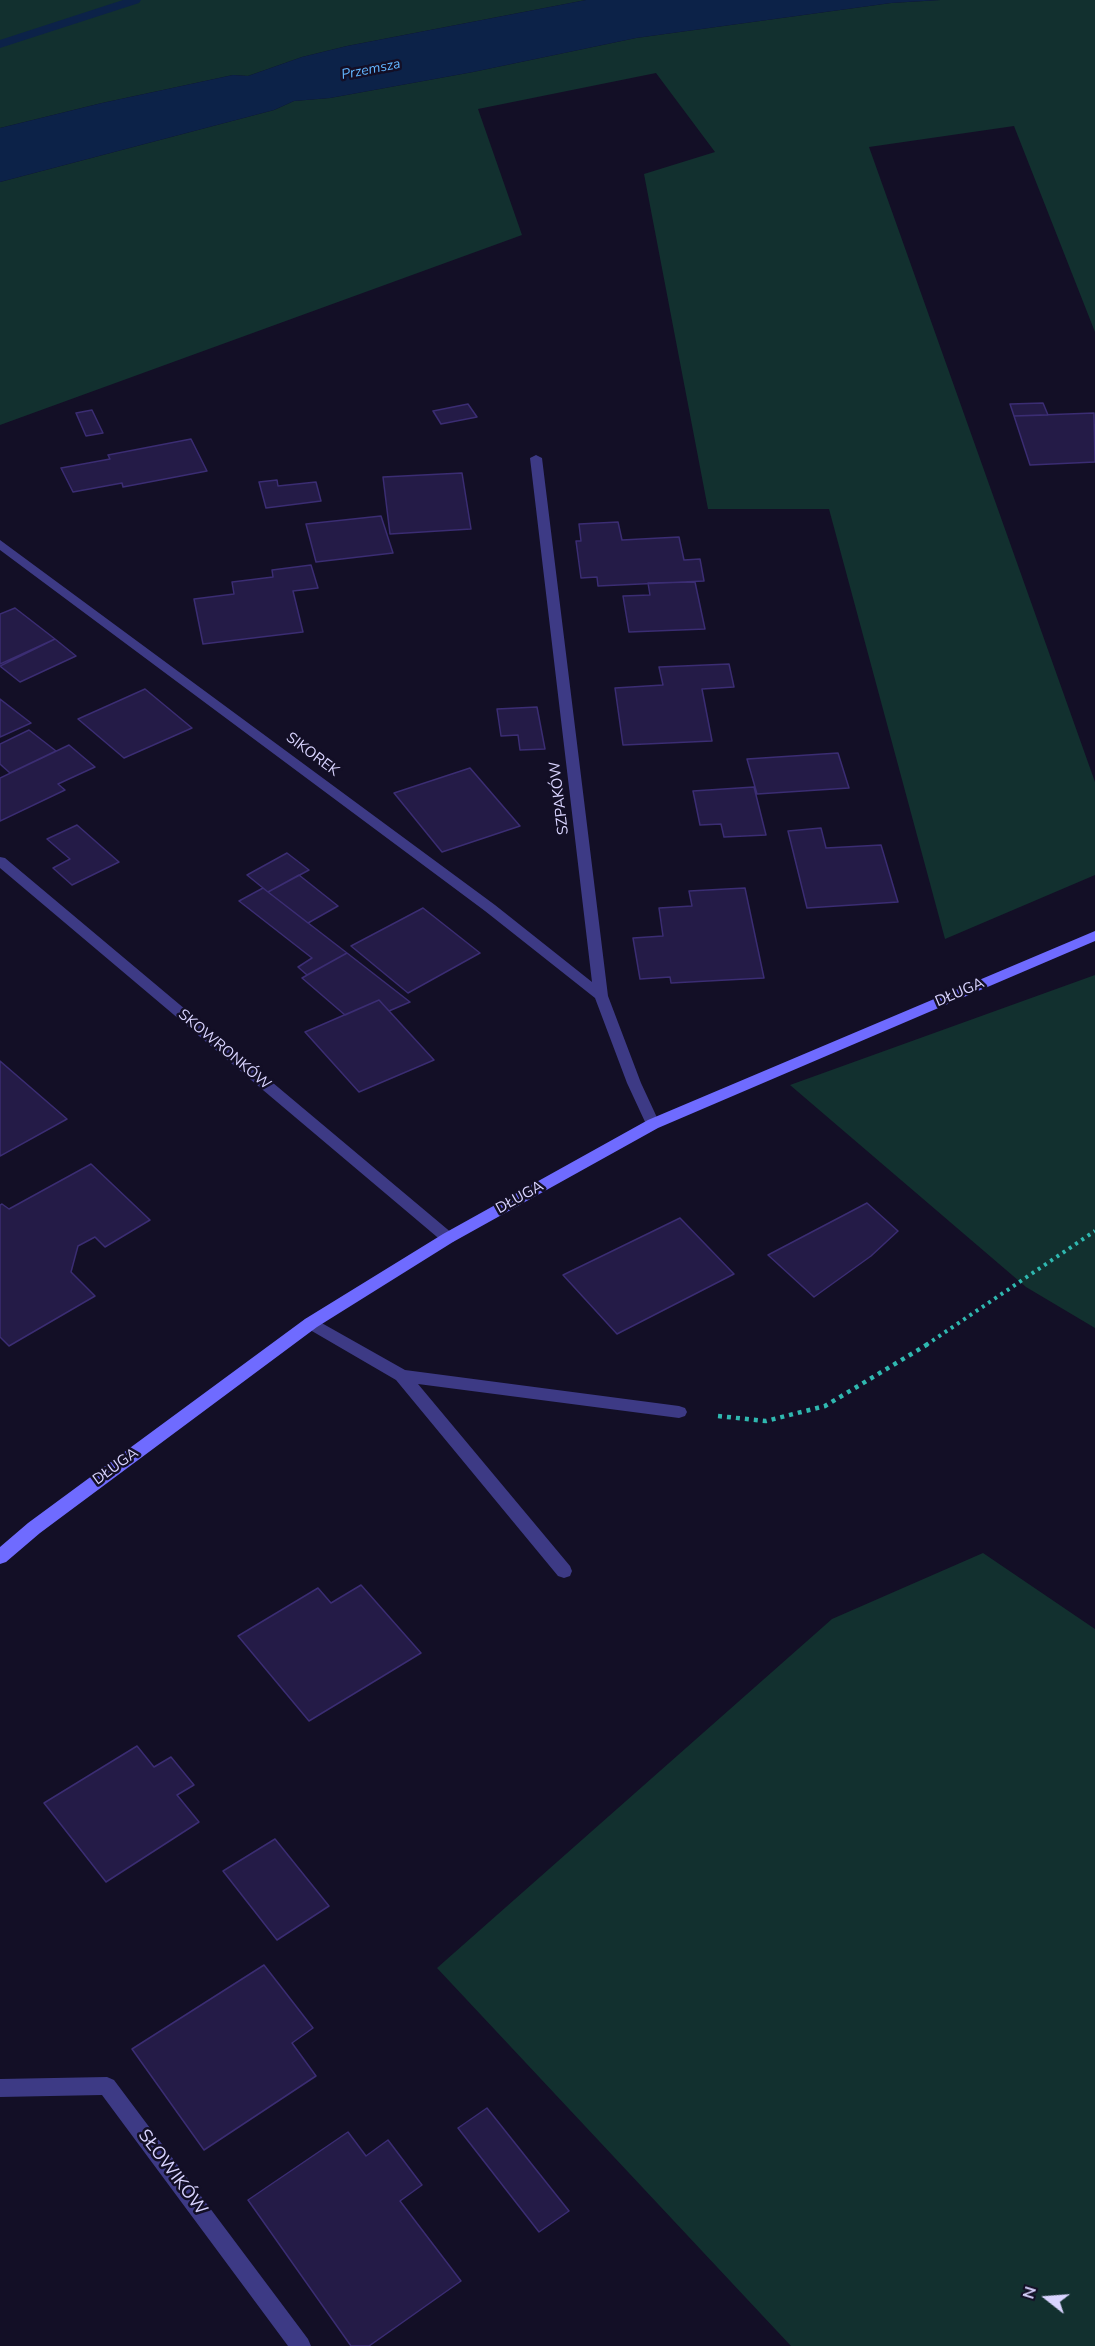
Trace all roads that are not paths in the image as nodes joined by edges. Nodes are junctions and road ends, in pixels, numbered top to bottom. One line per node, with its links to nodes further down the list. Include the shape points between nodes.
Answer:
1 (536, 458): 5 (street, SZPAKÓW)
2 (0, 544): 5 (street, SIKOREK, via 490,908)
3 (0, 861): 7 (street, SKOWRONKÓW)
4 (1095, 936): 6 (street, DŁUGA)
5 (601, 996): 6 (street, SZPAKÓW)
6 (653, 1125): 7 (street, DŁUGA)
7 (448, 1239): 8 (street, DŁUGA)
8 (311, 1323): 9 (street); 11 (street, DŁUGA)
9 (402, 1376): 10 (street); 12 (street)
10 (679, 1412)
11 (0, 1557)
12 (564, 1571)
13 (0, 2088): 14 (street, SŁOWIKÓW, via 107,2086)
14 (301, 2346)

